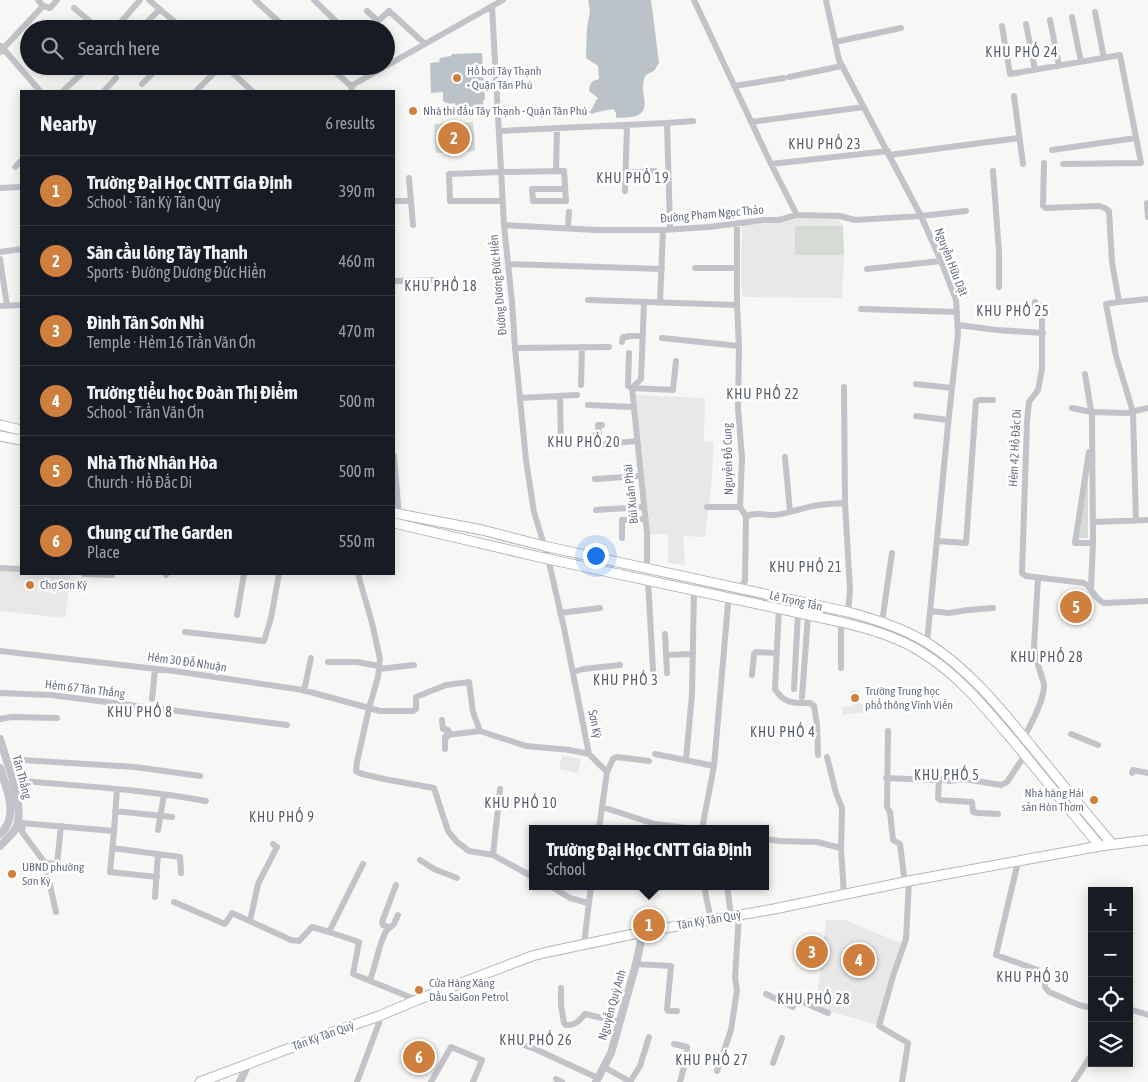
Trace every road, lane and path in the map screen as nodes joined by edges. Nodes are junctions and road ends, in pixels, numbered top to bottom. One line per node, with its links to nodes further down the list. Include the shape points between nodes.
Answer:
1 (38, 0): 10 (street)
2 (58, 0): 10 (street, via 50,8)
3 (140, 0): 19 (street)
4 (149, 0): 13 (street)
5 (254, 0): 22 (street)
6 (314, 0): 23 (street)
7 (503, 0): 11 (street)
8 (694, 0): 50 (street)
9 (826, 0): 31 (street, Nguyễn Hữu Dật)
10 (43, 6): 17 (street)
11 (492, 6): 32 (street); 64 (street, Đường Dương Đức Hiền)
12 (74, 8): 18 (street)
13 (160, 9): 20 (street); 21 (street)
14 (367, 11): 24 (street)
15 (1095, 12): 34 (street)
16 (1072, 16): 36 (street)
17 (29, 20)
18 (88, 20)
19 (123, 20)
20 (149, 20)
21 (173, 20)
22 (277, 20)
23 (335, 20)
24 (377, 20)
25 (379, 20): 32 (street, via 389,11)
26 (1050, 20): 38 (street)
27 (1026, 24): 40 (street)
28 (1002, 26): 40 (street, via 1010,74)
29 (901, 28): 31 (street)
30 (20, 30): 33 (street)
31 (835, 42): 37 (street, Nguyễn Hữu Dật)
32 (425, 44): 35 (street)
33 (1, 49): 39 (street)
34 (1104, 58): 36 (street); 66 (street, via 1120,55)
35 (395, 60)
36 (1081, 62): 38 (street)
37 (842, 66): 50 (street); 58 (street, Nguyễn Hữu Dật)
38 (1059, 66): 40 (street)
39 (20, 69)
40 (1035, 70)
41 (25, 75): 52 (street)
42 (80, 75): 53 (street)
43 (151, 75): 49 (street)
44 (212, 75): 55 (street)
45 (234, 75): 56 (street)
46 (338, 75): 51 (street)
47 (371, 75): 51 (street)
48 (116, 78): 54 (street)
49 (142, 84)
50 (734, 86): 60 (street)
51 (351, 88)
52 (39, 90)
53 (64, 90)
54 (105, 90)
55 (197, 90)
56 (251, 90)
57 (1014, 96): 65 (street)
58 (864, 107): 60 (street); 68 (street, Nguyễn Hữu Dật)
59 (693, 121): 61 (street)
60 (751, 122): 71 (street)
61 (667, 123): 62 (street); 98 (street)
62 (627, 125): 63 (street); 79 (street)
63 (557, 128): 64 (street); 75 (street)
64 (499, 131): 78 (street, Đường Dương Đức Hiền)
65 (1019, 138): 68 (street); 72 (street)
66 (1136, 138): 67 (street); 73 (street, via 1142,164)
67 (1052, 150)
68 (888, 153): 71 (street); 92 (street, Nguyễn Hữu Dật)
69 (20, 162): 74 (street)
70 (1044, 163): 115 (street, via 1046,208 1099,206 1109,212 1112,262)
71 (771, 164): 91 (street)
72 (1023, 164)
73 (1063, 164)
74 (15, 167)
75 (556, 171): 78 (street); 83 (street, via 564,171)
76 (655, 171): 79 (street)
77 (993, 171): 110 (street)
78 (501, 172): 86 (street, Đường Dương Đức Hiền); 86 (street, via 449,174 450,201)
79 (625, 173): 84 (street)
80 (409, 178): 85 (street)
81 (20, 187): 82 (street)
82 (0, 188)
83 (565, 189): 83 (street, via 566,201 533,201 532,189)
84 (625, 192)
85 (410, 201): 87 (street); 96 (street)
86 (502, 201): 95 (street, Đường Dương Đức Hiền)
87 (395, 202)
88 (1147, 204): 93 (street)
89 (966, 210): 92 (street, Đường Phạm Ngọc Thảo)
90 (569, 212): 97 (street)
91 (797, 215): 92 (street, Đường Phạm Ngọc Thảo, via 840,216 856,220); 94 (street, Đường Phạm Ngọc Thảo)
92 (921, 216): 102 (street, Nguyễn Hữu Dật)
93 (1148, 217)
94 (736, 224): 98 (street, Đường Phạm Ngọc Thảo); 106 (street, Nguyễn Đỗ Cung)
95 (504, 225): 97 (street, Đường Phạm Ngọc Thảo); 103 (street, Đường Dương Đức Hiền)
96 (413, 226)
97 (568, 228): 98 (street, Đường Phạm Ngọc Thảo)
98 (667, 229): 104 (street)
99 (20, 249): 100 (street)
100 (0, 252)
101 (0, 259): 119 (street)
102 (941, 261): 107 (street); 121 (street, Nguyễn Hữu Dật, via 956,300)
103 (508, 264): 104 (street); 130 (street, Đường Dương Đức Hiền)
104 (662, 268): 116 (street)
105 (695, 268): 106 (street)
106 (737, 268): 117 (street, Nguyễn Đỗ Cung)
107 (867, 269)
108 (436, 280): 109 (street)
109 (395, 281)
110 (999, 287)
111 (1148, 299): 115 (street)
112 (588, 300): 113 (street)
113 (644, 302): 116 (street); 124 (street, Bùi Xuân Phái)
114 (1035, 302): 123 (street, Hẻm 42 Hồ Đắc Di, via 1035,306 1042,306)
115 (1119, 302): 148 (street, via 1106,304 1116,356)
116 (660, 303): 117 (street)
117 (737, 304): 127 (street, Nguyễn Đỗ Cung)
118 (20, 305): 119 (street)
119 (3, 306)
120 (861, 309): 121 (street)
121 (957, 312): 122 (street, Nguyễn Hữu Dật)
122 (958, 325): 123 (street); 138 (street, Nguyễn Hữu Dật)
123 (1043, 333): 188 (street, Hẻm 42 Hồ Đắc Di, via 1038,390 1029,402 1026,421 1022,572)
124 (642, 336): 126 (street, via 623,337); 137 (street, Bùi Xuân Phái, via 641,379)
125 (662, 338): 127 (street)
126 (622, 342)
127 (739, 346): 166 (street, Nguyễn Đỗ Cung)
128 (582, 347): 129 (street); 130 (street); 135 (street)
129 (609, 347)
130 (515, 348): 141 (street, Đường Dương Đức Hiền)
131 (629, 353): 137 (street, via 628,386)
132 (676, 361): 137 (street, via 673,390)
133 (1085, 374): 147 (street)
134 (916, 384): 138 (street)
135 (581, 385)
136 (844, 387): 163 (street)
137 (632, 388): 144 (street, Bùi Xuân Phái)
138 (952, 388): 150 (street, Nguyễn Hữu Dật)
139 (577, 395): 140 (street)
140 (560, 396): 141 (street); 158 (street)
141 (520, 398): 179 (street, Đường Dương Đức Hiền, via 534,512)
142 (993, 400): 177 (street, via 976,401 966,543)
143 (588, 405): 144 (street)
144 (634, 407): 157 (street, Bùi Xuân Phái)
145 (1072, 408): 147 (street)
146 (1148, 408): 148 (street)
147 (1091, 412): 148 (street); 154 (street)
148 (1133, 412): 172 (street)
149 (916, 416): 150 (street)
150 (948, 420): 177 (street, Nguyễn Hữu Dật)
151 (0, 425): 153 (main road)
152 (602, 425): 157 (street, via 598,425 599,434 595,435 596,445)
153 (20, 430)
154 (1092, 433): 174 (street); 178 (street, via 1075,543)
155 (0, 436): 156 (main road)
156 (20, 440)
157 (637, 441): 160 (street, Bùi Xuân Phái)
158 (561, 445)
159 (785, 457): 168 (street)
160 (641, 476): 161 (street); 164 (street, Bùi Xuân Phái)
161 (595, 478)
162 (395, 484): 169 (street)
163 (845, 503): 168 (street); 199 (street, via 850,590)
164 (644, 507): 167 (street); 171 (street, Bùi Xuân Phái)
165 (707, 507): 166 (street)
166 (740, 507): 170 (street, Nguyễn Đỗ Cung)
167 (596, 510)
168 (790, 512): 170 (street)
169 (396, 513): 175 (street); 179 (main road, Lê Trọng Tấn)
170 (746, 516): 190 (street, via 745,581)
171 (645, 519): 176 (street, via 622,520); 183 (street, Bùi Xuân Phái)
172 (1136, 520): 173 (street); 174 (street)
173 (1148, 520)
174 (1093, 522): 178 (street)
175 (397, 524): 181 (main road, Lê Trọng Tấn)
176 (622, 538)
177 (937, 541): 198 (street, Nguyễn Hữu Dật)
178 (1093, 544): 191 (street)
179 (544, 546): 181 (street, Đường Dương Đức Hiền); 183 (main road, Lê Trọng Tấn)
180 (892, 553): 205 (street)
181 (548, 558): 189 (main road, Lê Trọng Tấn); 200 (street, Sơn Kỳ)
182 (0, 568): 184 (street)
183 (647, 568): 190 (main road, Lê Trọng Tấn)
184 (20, 569)
185 (244, 575): 202 (street)
186 (279, 575): 206 (street, via 264,641)
187 (358, 575): 217 (street, via 372,623)
188 (1038, 578): 191 (street, via 1081,582); 238 (street, via 1034,650 1044,689)
189 (648, 580): 192 (main road, Lê Trọng Tấn); 220 (street)
190 (740, 588): 193 (street); 199 (main road, Lê Trọng Tấn)
191 (1091, 588): 194 (street, via 1104,603)
192 (694, 590): 193 (main road, Lê Trọng Tấn); 211 (street)
193 (733, 598): 196 (main road, Lê Trọng Tấn); 250 (street, via 728,604)
194 (1148, 601)
195 (600, 608): 200 (street)
196 (779, 608): 201 (main road, Lê Trọng Tấn); 210 (street)
197 (993, 608): 198 (street, via 949,613)
198 (930, 611): 208 (street, Nguyễn Hữu Dật)
199 (848, 612): 205 (main road, Lê Trọng Tấn)
200 (560, 613): 221 (street, Sơn Kỳ)
201 (798, 613): 203 (main road, Lê Trọng Tấn); 224 (street)
202 (237, 615)
203 (808, 615): 204 (main road, Lê Trọng Tấn); 227 (street)
204 (841, 622): 218 (street); 245 (main road, Lê Trọng Tấn, via 894,638 936,662 977,699)
205 (882, 622): 208 (main road, Lê Trọng Tấn)
206 (185, 632)
207 (664, 634): 212 (street)
208 (927, 642): 238 (main road, Lê Trọng Tấn, via 975,681)
209 (0, 651): 219 (street, Hẻm 30 Đỗ Nhuận)
210 (777, 653): 223 (street, via 756,652); 244 (street, via 775,689 792,703 814,706)
211 (693, 654): 212 (street); 248 (street)
212 (666, 655): 222 (street)
213 (312, 658): 225 (street)
214 (328, 662): 217 (street, via 357,662)
215 (414, 664): 217 (street)
216 (620, 665): 221 (street)
217 (379, 667): 229 (street)
218 (841, 668)
219 (155, 669): 225 (street, Hẻm 30 Đỗ Nhuận); 228 (street)
220 (653, 670)
221 (573, 672): 242 (street, Sơn Kỳ)
222 (667, 673)
223 (752, 675)
224 (794, 689)
225 (304, 691): 229 (street, Hẻm 30 Đỗ Nhuận)
226 (0, 693): 233 (street, Hẻm 67 Tân Thắng, via 51,695)
227 (802, 697)
228 (152, 699)
229 (369, 708): 234 (street, Hẻm 30 Đỗ Nhuận, via 413,711 416,709 416,697 446,685 469,682 473,712); 285 (street, via 356,771 434,788 448,831 457,842 469,851)
230 (57, 718): 231 (street)
231 (0, 719)
232 (442, 720): 236 (street, via 443,729)
233 (287, 725)
234 (480, 731): 236 (street); 242 (street, via 526,746)
235 (888, 731): 256 (street)
236 (450, 734): 241 (street, via 445,737)
237 (1071, 734): 240 (street)
238 (1024, 738): 279 (main road, Lê Trọng Tấn)
239 (0, 739): 249 (street, Tân Thắng)
240 (1098, 745)
241 (444, 749)
242 (589, 754): 252 (street, Sơn Kỳ)
243 (655, 754): 248 (street)
244 (818, 755)
245 (1025, 755): 257 (street, via 1007,782 1001,785 964,778); 281 (main road, Lê Trọng Tấn)
246 (827, 757): 283 (street, via 842,808)
247 (649, 760): 252 (street, via 617,757)
248 (686, 760): 250 (street)
249 (6, 761): 255 (street, via 135,767); 258 (street, Tân Thắng)
250 (714, 766): 271 (street)
251 (0, 768): 258 (street, Tân Thắng)
252 (607, 772): 263 (street)
253 (1132, 773): 254 (street, via 1133,770)
254 (1148, 773)
255 (200, 776)
256 (886, 778): 257 (street); 294 (street, via 893,840 900,844 904,876)
257 (939, 779): 265 (street, via 940,800 972,802 973,812)
258 (8, 781): 260 (street); 268 (street, Tân Thắng, via 11,812)
259 (500, 788): 285 (street)
260 (117, 789): 261 (street); 264 (street)
261 (164, 794): 262 (street); 266 (street)
262 (206, 801)
263 (602, 807): 269 (street); 270 (street)
264 (115, 811): 266 (street); 273 (street)
265 (998, 814)
266 (160, 815): 267 (street); 274 (street)
267 (172, 817)
268 (17, 822): 272 (street); 275 (street); 280 (street); 288 (street)
269 (600, 825)
270 (663, 825)
271 (703, 825)
272 (61, 826): 273 (street); 288 (street, via 57,864)
273 (114, 830): 282 (street)
274 (158, 830)
275 (0, 834)
276 (769, 840): 283 (street, via 817,842)
277 (1148, 840): 279 (main road, Tân Kỳ Tân Quý)
278 (273, 844): 308 (street, via 277,847 258,884)
279 (1112, 844): 281 (main road, Tân Kỳ Tân Quý)
280 (0, 846)
281 (1100, 846): 287 (main road, Tân Kỳ Tân Quý)
282 (112, 848): 284 (street); 292 (street, via 110,872)
283 (841, 848): 300 (street)
284 (158, 854): 290 (street, via 180,857); 292 (street)
285 (493, 855): 291 (street)
286 (420, 860): 293 (street)
287 (1018, 862): 294 (main road, Tân Kỳ Tân Quý); 320 (street, via 996,954 1038,970 1049,992)
288 (45, 863): 304 (street)
289 (363, 864): 310 (street)
290 (181, 874)
291 (529, 875)
292 (157, 877): 301 (street)
293 (457, 878)
294 (909, 882): 300 (main road, Tân Kỳ Tân Quý); 344 (street, via 906,939 879,1026 908,1043)
295 (396, 885): 309 (street, via 382,922)
296 (557, 890): 303 (street)
297 (590, 890): 303 (street)
298 (705, 890): 307 (street)
299 (728, 890): 306 (street)
300 (844, 894): 306 (main road, Tân Kỳ Tân Quý)
301 (155, 897)
302 (174, 902): 308 (street, via 225,924 232,913)
303 (588, 903): 312 (street)
304 (56, 912)
305 (398, 915): 309 (street)
306 (735, 915): 307 (main road, Tân Kỳ Tân Quý); 335 (street, via 737,990 731,1030)
307 (710, 920): 311 (main road, Tân Kỳ Tân Quý)
308 (250, 921): 310 (street, via 291,940 299,941 312,927)
309 (389, 927): 314 (street)
310 (329, 932): 314 (street, via 359,942 353,974)
311 (643, 932): 312 (main road, Tân Kỳ Tân Quý); 313 (street, Nguyễn Quý Anh)
312 (584, 944): 318 (main road, Tân Kỳ Tân Quý, via 532,956)
313 (636, 964): 322 (street, via 671,966 666,1008); 326 (street, Nguyễn Quý Anh)
314 (370, 981): 318 (street)
315 (561, 988): 326 (street, via 564,1024 573,1025 585,1014)
316 (766, 994): 319 (street)
317 (796, 999): 323 (street)
318 (417, 1000): 325 (main road, Tân Kỳ Tân Quý)
319 (793, 1007)
320 (1088, 1007)
321 (1133, 1010): 324 (street)
322 (677, 1011)
323 (828, 1013)
324 (1148, 1015)
325 (379, 1016): 333 (main road, Tân Kỳ Tân Quý); 339 (street)
326 (619, 1022): 334 (street, Nguyễn Quý Anh)
327 (508, 1035): 336 (street, via 510,1040 551,1056)
328 (649, 1038): 342 (street)
329 (782, 1038): 332 (street)
330 (674, 1044): 343 (street, via 687,1047)
331 (1088, 1060): 345 (street)
332 (773, 1062)
333 (248, 1064): 337 (main road, Tân Kỳ Tân Quý); 338 (street)
334 (604, 1067): 336 (street, Nguyễn Quý Anh); 342 (street)
335 (717, 1071)
336 (597, 1080)
337 (200, 1082)
338 (240, 1082)
339 (357, 1082)
340 (431, 1082): 341 (street, via 451,1047 482,1060)
341 (474, 1082)
342 (631, 1082)
343 (680, 1082)
344 (902, 1082)
345 (1074, 1082)

